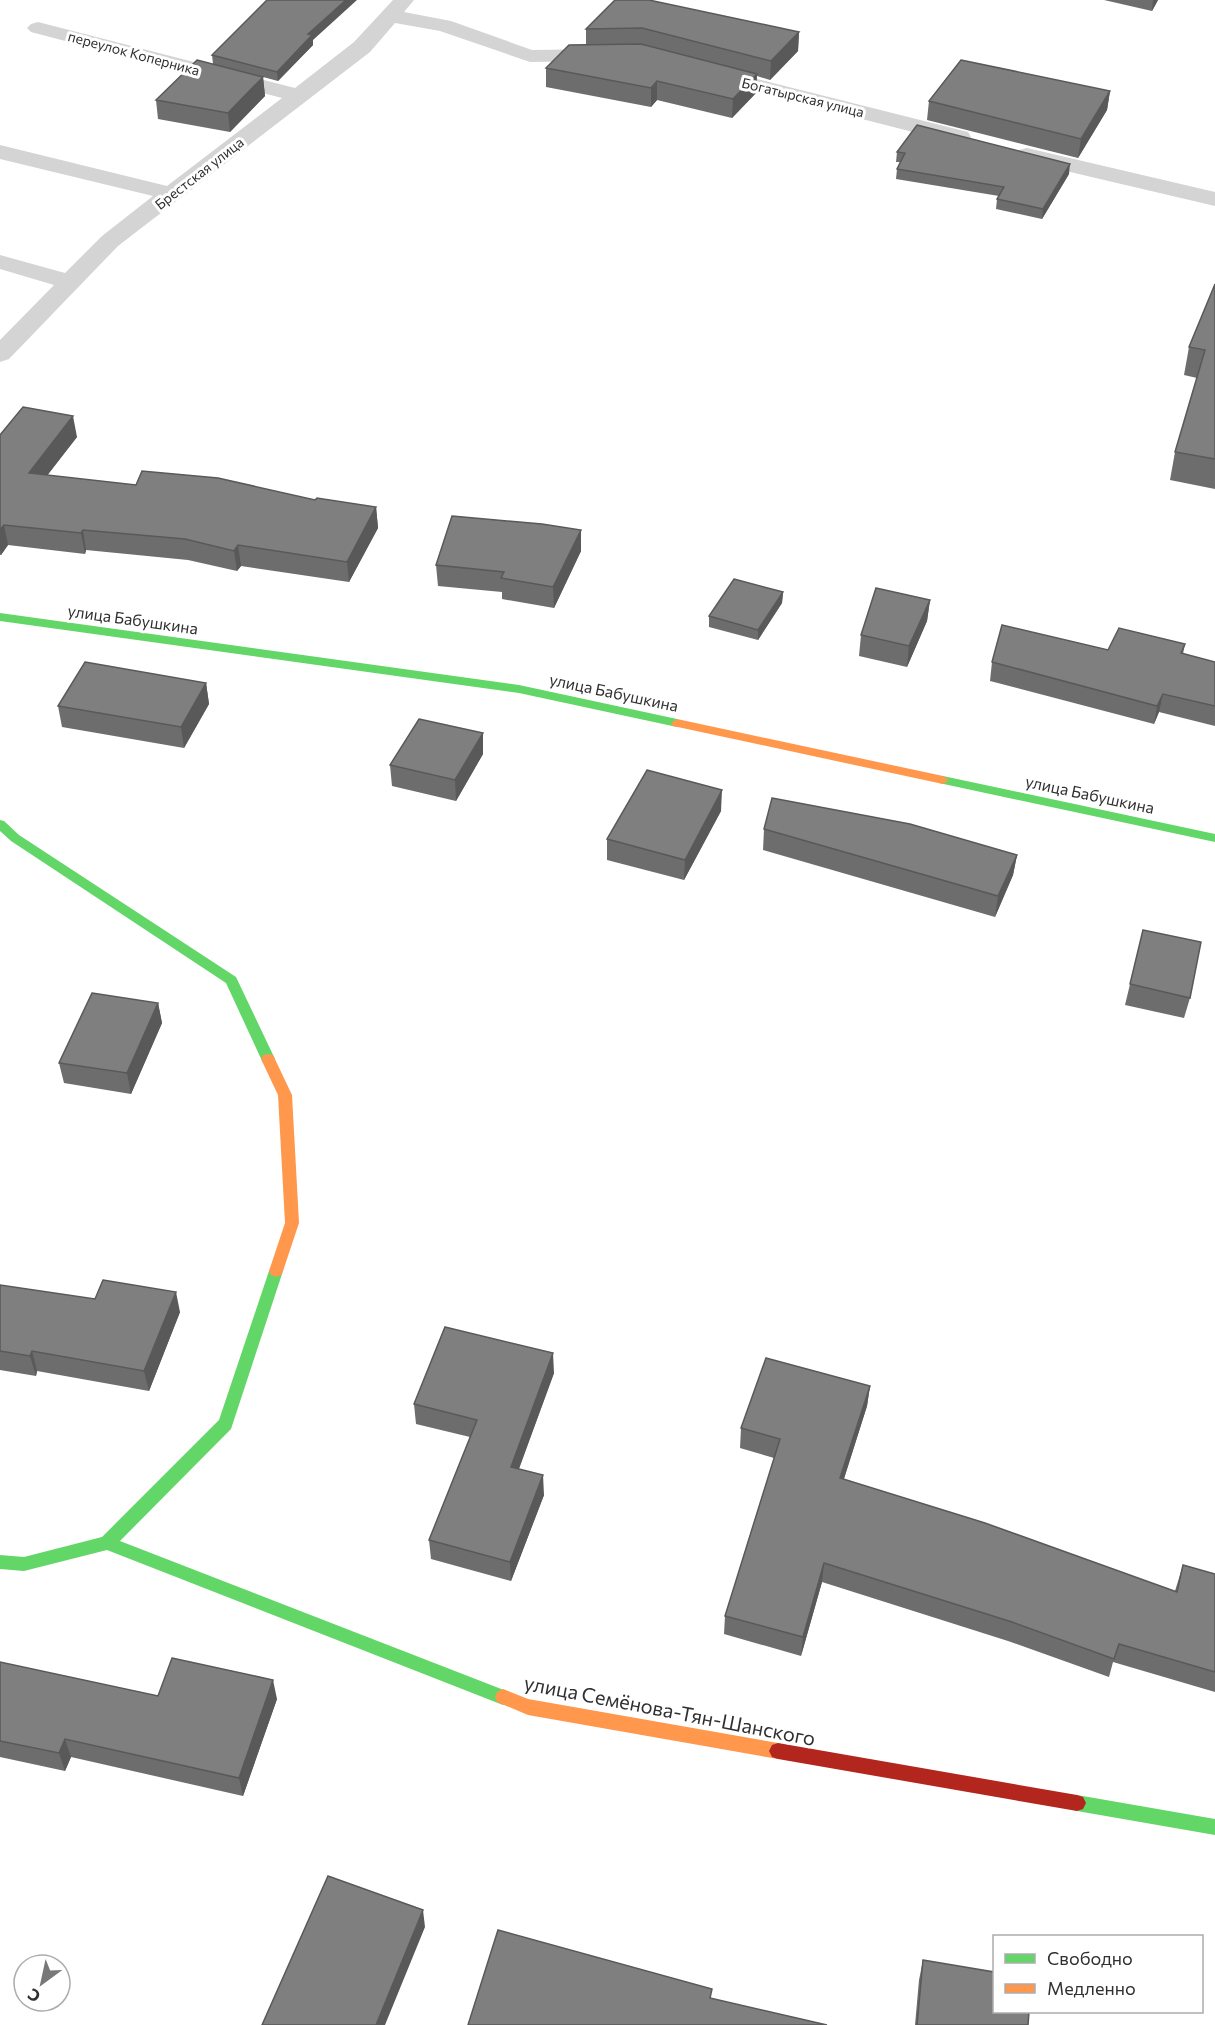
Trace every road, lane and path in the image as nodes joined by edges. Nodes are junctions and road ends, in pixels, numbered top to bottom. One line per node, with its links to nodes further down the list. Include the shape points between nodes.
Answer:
1 (396, 8): 3 (street, via 530,56); 5 (street, Брестская улица, via 362,47)
2 (38, 28): 5 (street, переулок Коперника)
3 (630, 55)
4 (698, 70): 6 (street, Богатырская улица)
5 (299, 96): 9 (street, Брестская улица)
6 (981, 143)
7 (1003, 148): 10 (street)
8 (0, 152): 9 (street)
9 (172, 194): 12 (street, Брестская улица, via 110,242)
10 (1215, 199)
11 (0, 262): 12 (street)
12 (70, 282): 13 (street, Брестская улица)
13 (0, 354)
14 (0, 617): 16 (street, улица Бабушкина, via 519,688)
15 (0, 824): 17 (street, via 15,838 231,980 285,1095 292,1224 226,1424)
16 (1215, 838)
17 (107, 1543): 18 (street, via 24,1563); 19 (street, улица Семёнова-Тян-Шанского, via 528,1707)
18 (0, 1562)
19 (1215, 1827)

